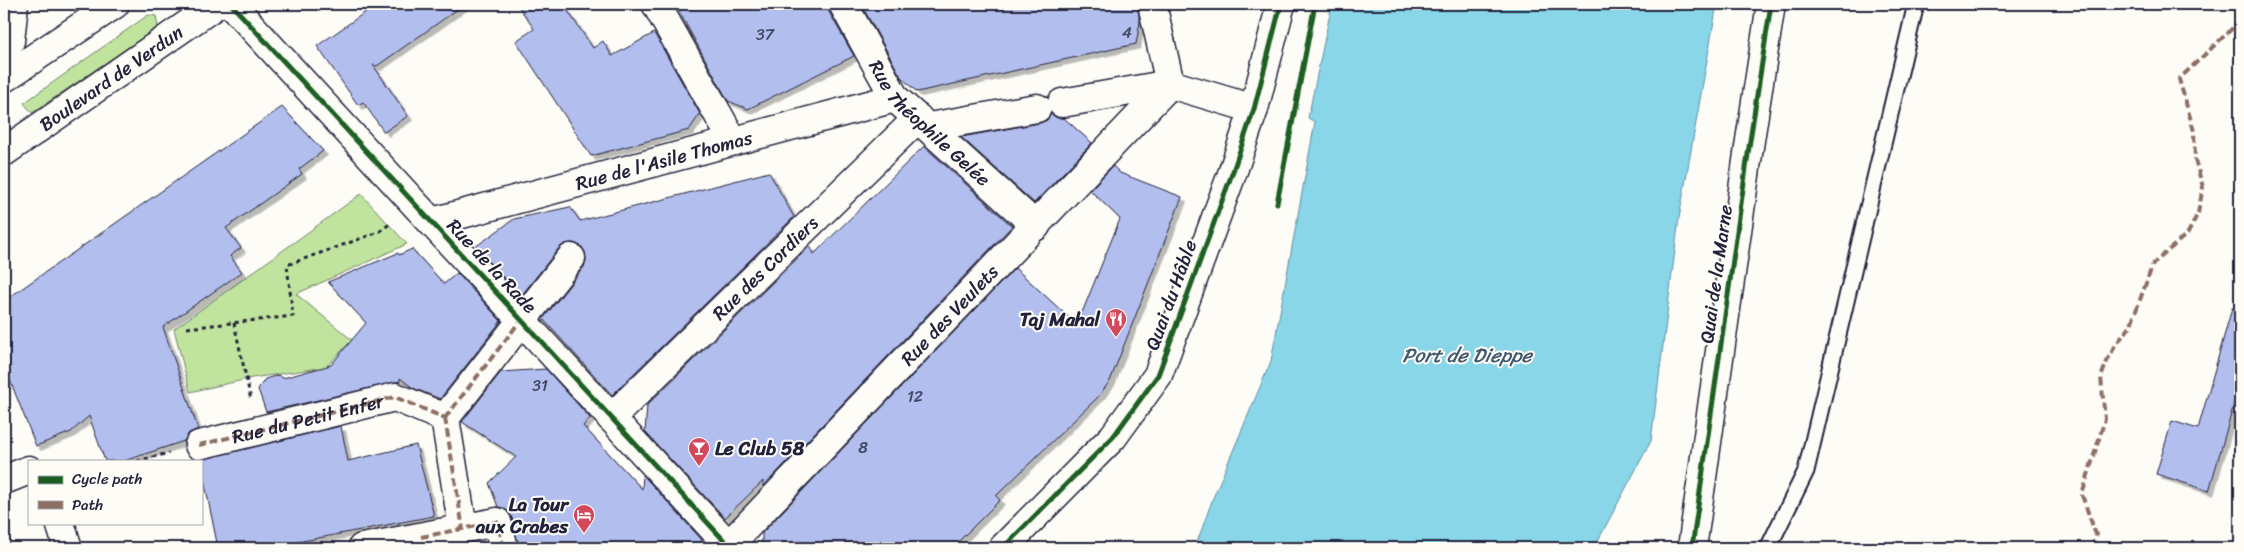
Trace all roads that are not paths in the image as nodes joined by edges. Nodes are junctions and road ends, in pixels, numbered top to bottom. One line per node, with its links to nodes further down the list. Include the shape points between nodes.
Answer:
1 (14, 4): 11 (street, via 10,41)
2 (115, 4): 12 (street)
3 (217, 4): 18 (street, Boulevard de Verdun)
4 (231, 4): 19 (street, Rue de la Rade)
5 (656, 4): 17 (street)
6 (843, 4): 14 (street, Rue Théophile Gelée)
7 (1152, 4): 13 (street)
8 (1281, 4): 15 (street, Quai du Hâble)
9 (1771, 4): 36 (street, Quai de la Marne)
10 (1916, 4): 37 (lane, via 1806,471)
11 (4, 54)
12 (4, 78)
13 (1170, 84): 15 (street); 16 (street, via 1049,106); 20 (street, Rue des Veulets)
14 (896, 98): 16 (street, Rue Théophile Gelée); 17 (street, Rue de l'Asile Thomas)
15 (1254, 109): 35 (street, Quai du Hâble, via 1158,375 1113,437)
16 (923, 123): 20 (street, Rue Théophile Gelée); 24 (street, Rue des Cordiers, via 865,170)
17 (733, 141): 19 (street, Rue de l'Asile Thomas)
18 (7, 143)
19 (432, 222): 22 (street, Rue de la Rade)
20 (1036, 226): 31 (street, Rue des Veulets)
21 (571, 258): 22 (street)
22 (521, 320): 23 (street); 24 (street, Rue de la Rade)
23 (444, 418): 25 (street, Rue du Petit Enfer, via 395,397); 29 (street)
24 (612, 418): 31 (street, Rue de la Rade)
25 (199, 445)
26 (28, 470): 27 (street)
27 (4, 480)
28 (60, 524): 32 (street)
29 (463, 529): 30 (street); 34 (street, via 497,522)
30 (422, 543): 33 (street)
31 (730, 547)
32 (68, 548)
33 (362, 548)
34 (504, 548)
35 (1003, 548)
36 (1692, 548)
37 (1768, 548)

